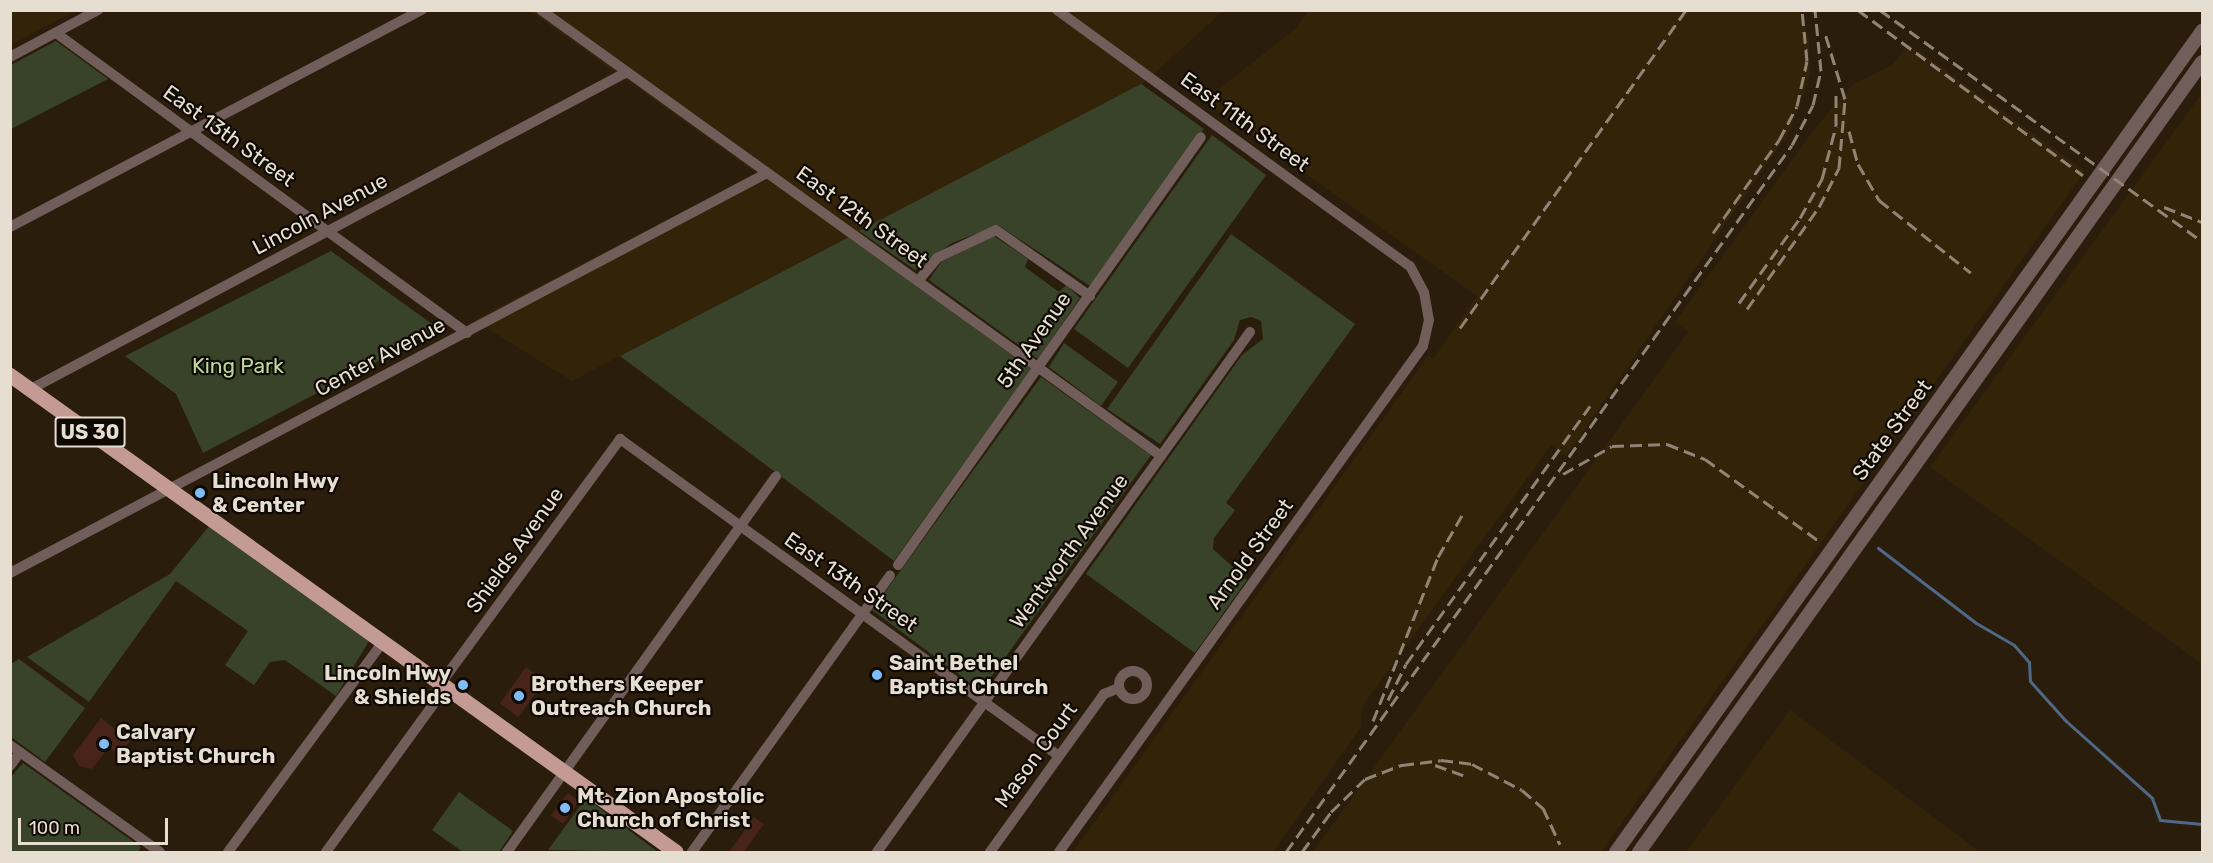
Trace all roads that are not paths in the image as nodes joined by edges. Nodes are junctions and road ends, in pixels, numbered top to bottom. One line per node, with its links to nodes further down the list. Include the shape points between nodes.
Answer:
1 (98, 10): 6 (street)
2 (422, 10): 10 (street)
3 (541, 10): 9 (street, East 12th Street)
4 (1057, 10): 15 (street, East 11th Street)
5 (2202, 31): 51 (street, State Street)
6 (56, 33): 7 (street); 10 (street, East 13th Street)
7 (10, 57)
8 (2202, 62): 52 (street, State Street)
9 (627, 72): 12 (street, East 12th Street); 14 (street, Lincoln Avenue)
10 (191, 132): 13 (street); 14 (street, East 13th Street)
11 (1201, 137): 17 (street, 5th Avenue)
12 (767, 172): 16 (street, East 12th Street); 19 (street, Center Avenue)
13 (10, 227)
14 (328, 232): 19 (street, East 13th Street); 22 (street, Lincoln Avenue)
15 (1410, 266): 50 (street, Arnold Street, via 1424,292 1429,320 1423,346)
16 (918, 281): 17 (street, via 937,258 996,230); 20 (street, East 12th Street)
17 (1090, 296): 20 (street, 5th Avenue)
18 (1250, 332): 24 (street, Wentworth Avenue)
19 (467, 333): 26 (street, Center Avenue)
20 (1039, 368): 24 (street, East 12th Street); 28 (street, 5th Avenue)
21 (10, 375): 22 (main road, US 30)
22 (31, 389): 26 (main road, US 30)
23 (620, 439): 27 (street, East 13th Street); 33 (street, Shields Avenue)
24 (1161, 456): 35 (street, Wentworth Avenue)
25 (776, 476): 27 (street)
26 (170, 489): 29 (street, Center Avenue); 32 (main road, US 30)
27 (740, 526): 31 (street, East 13th Street); 40 (street)
28 (898, 565)
29 (10, 573)
30 (890, 575): 31 (street)
31 (862, 614): 35 (street, East 13th Street); 47 (street)
32 (383, 642): 33 (main road, US 30); 43 (street)
33 (443, 685): 40 (main road, US 30); 44 (street, Shields Avenue)
34 (1119, 688): 38 (street, Mason Court, via 1104,694)
35 (985, 701): 38 (street, East 13th Street); 48 (street, Wentworth Avenue)
36 (10, 745): 37 (street)
37 (20, 752): 39 (street); 41 (street)
38 (1059, 756): 49 (street, Mason Court)
39 (10, 766)
40 (565, 773): 45 (street); 46 (main road, US 30)
41 (147, 849): 42 (street)
42 (160, 852)
43 (228, 852)
44 (326, 852)
45 (507, 852)
46 (676, 852)
47 (692, 852)
48 (877, 852)
49 (990, 852)
50 (1059, 852)
51 (1616, 852)
52 (1640, 852)

